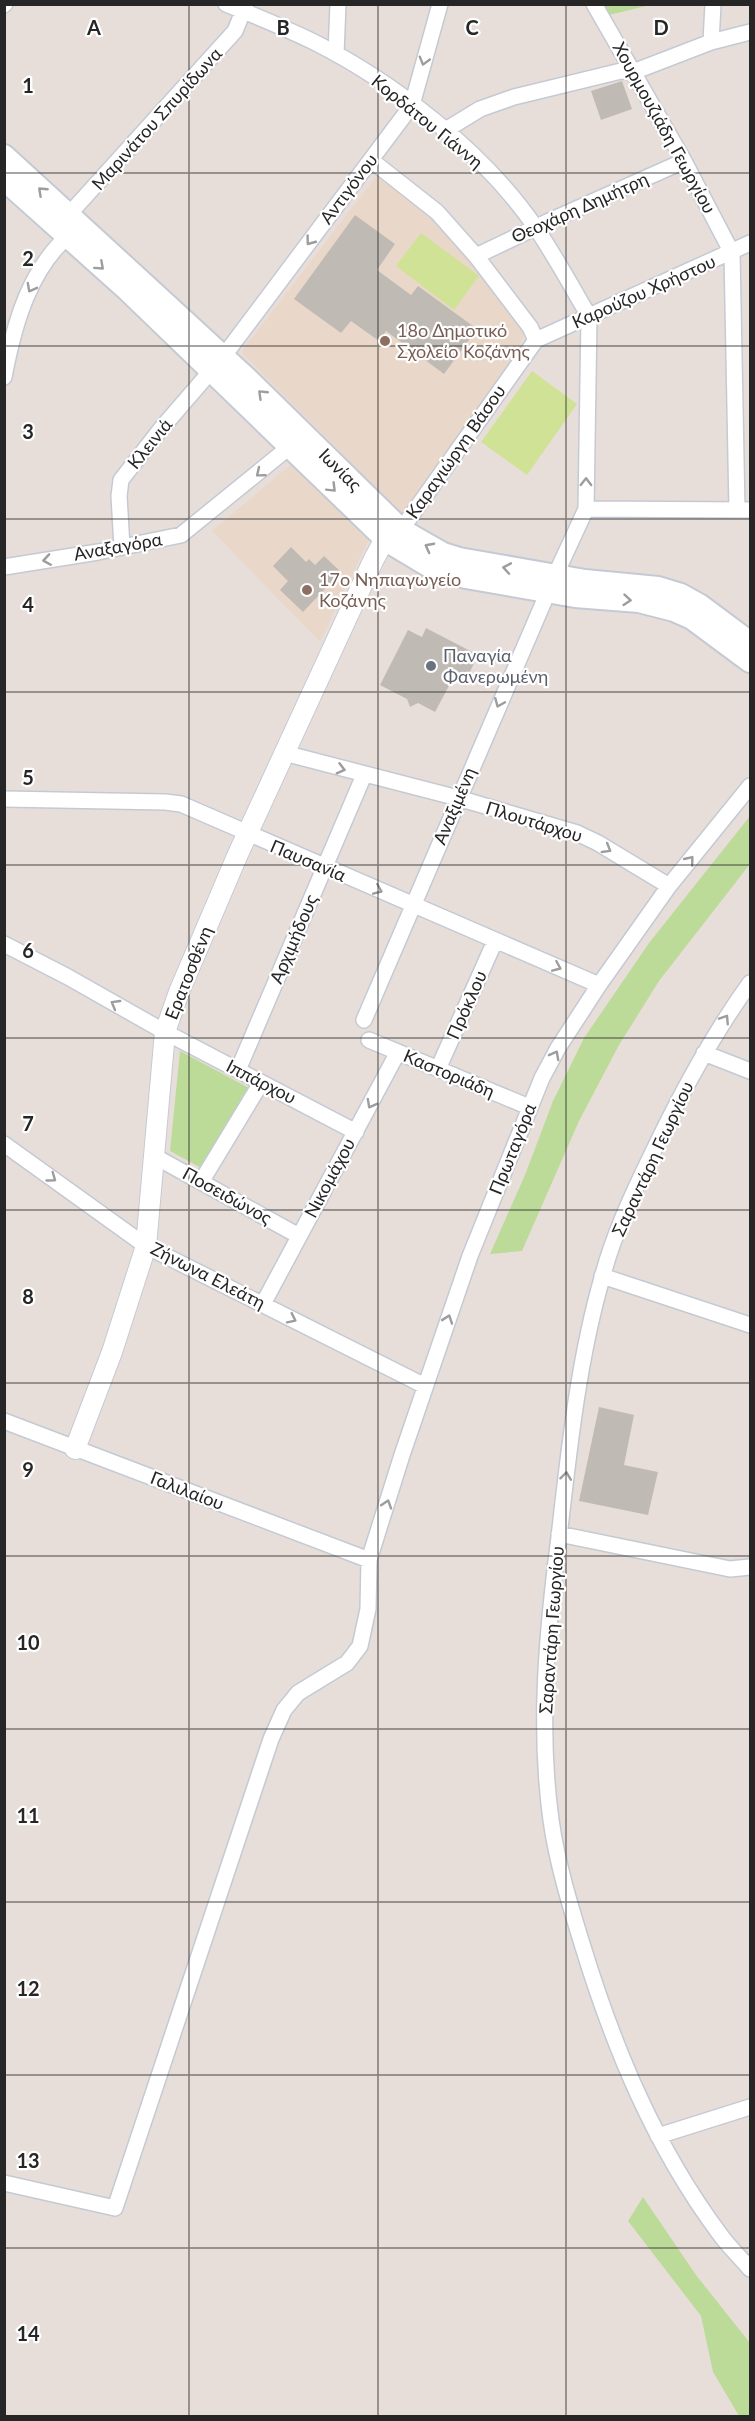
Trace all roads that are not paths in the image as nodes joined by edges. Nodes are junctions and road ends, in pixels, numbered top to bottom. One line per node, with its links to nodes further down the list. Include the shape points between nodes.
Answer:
1 (226, 4): 6 (street, Κορδάτου Γιάννη)
2 (338, 4): 9 (street)
3 (440, 4): 11 (street, Αντιγόνου, one-way to 11)
4 (594, 4): 10 (street, Χουρμουζιάδη Γεωργίου)
5 (713, 4): 8 (street)
6 (245, 8): 9 (street, Κορδάτου Γιάννη); 17 (street, Μαρινάτου Σπυρίδωνα, via 236,31)
7 (750, 32): 8 (street)
8 (711, 42): 10 (street)
9 (336, 54): 11 (street, Κορδάτου Γιάννη)
10 (633, 72): 12 (street, via 621,71 514,97 480,110); 15 (street, Χουρμουζιάδη Γεωργίου)
11 (412, 105): 12 (street, Κορδάτου Γιάννη); 14 (street, Αντιγόνου)
12 (444, 131): 18 (street, Κορδάτου Γιάννη, via 500,183)
13 (4, 156): 17 (main road, Ιωνίας, one-way to 13)
14 (370, 160): 21 (street, via 437,212); 24 (street, Αντιγόνου, one-way to 24)
15 (684, 161): 18 (street, Θεοχάρη Δημήτρη); 20 (street, Χουρμουζιάδη Γεωργίου)
16 (4, 179): 17 (main road, Ιωνίας)
17 (68, 226): 24 (main road, Ιωνίας); 25 (street, Μαρινάτου Σπυρίδωνα, one-way to 25, via 27,293)
18 (536, 228): 21 (street, Θεοχάρη Δημήτρη); 22 (street, Κορδάτου Γιάννη)
19 (750, 243): 20 (street, Καρούζου Χρήστου)
20 (732, 253): 22 (street, Καρούζου Χρήστου); 28 (street)
21 (476, 256): 23 (street)
22 (589, 316): 23 (street, Καρούζου Χρήστου); 27 (street, one-way to 22)
23 (536, 340): 29 (street, Καραγιώργη Βάσου)
24 (218, 364): 26 (main road, Ιωνίας); 30 (street, Κλεινιά, via 121,480 118,495)
25 (4, 378)
26 (298, 441): 29 (main road, Ιωνίας); 30 (street, Αναξαγόρα, one-way to 30, via 181,535)
27 (586, 509): 28 (street); 32 (street)
28 (744, 510)
29 (394, 536): 32 (main road, Ιωνίας, via 420,561 448,572); 35 (street, Ερατοσθένη, via 381,546 373,561)
30 (122, 547): 31 (street, Αναξαγόρα, one-way to 31)
31 (4, 567)
32 (552, 584): 33 (main road, Ιωνίας, via 585,581 641,585 681,595); 34 (main road, Ιωνίας, one-way to 34, via 674,610 692,618); 38 (street, Αναξιμένη, one-way to 38)
33 (750, 643)
34 (750, 661)
35 (284, 753): 36 (street, Πλουτάρχου, one-way to 36); 40 (street, Ερατοσθένη)
36 (364, 775): 38 (street, Πλουτάρχου); 41 (street, Αρχιμήδους)
37 (750, 786): 42 (street, Πρωταγόρα, one-way to 37)
38 (458, 798): 42 (street, Πλουτάρχου, one-way to 42, via 577,833); 43 (street, Αναξιμένη)
39 (4, 799): 40 (street, Παυσανία, via 165,802 197,810)
40 (247, 834): 41 (street, Παυσανία); 49 (street, Ερατοσθένη, via 178,992)
41 (324, 867): 43 (street, Παυσανία, one-way to 43); 54 (street, Αρχιμήδους)
42 (669, 886): 47 (street, Πρωταγόρα)
43 (413, 905): 44 (street, Παυσανία); 48 (street, Αναξιμένη)
44 (495, 940): 47 (street, Παυσανία, one-way to 47); 53 (street, Πρόκλου)
45 (4, 944): 49 (street, Ιππάρχου, one-way to 45)
46 (750, 983): 52 (street, Σαραντάρη Γεωργίου, one-way to 46)
47 (599, 985): 57 (street, Πρωταγόρα, one-way to 47, via 558,1048)
48 (364, 1020)
49 (165, 1032): 54 (street, Ιππάρχου); 60 (street, Ερατοσθένη)
50 (369, 1040): 51 (street, Καστοριάδη)
51 (398, 1053): 53 (street, Καστοριάδη); 58 (street, Νικομάχου, one-way to 58)
52 (704, 1053): 55 (street); 64 (street, Σαραντάρη Γεωργίου, via 643,1173)
53 (438, 1069): 57 (street, Καστοριάδη)
54 (238, 1070): 56 (street, Ιππάρχου)
55 (750, 1071)
56 (261, 1083): 58 (street, Ιππάρχου); 61 (street)
57 (529, 1107): 67 (street, Πρωταγόρα, one-way to 57, via 470,1256)
58 (356, 1132): 62 (street, Νικομάχου)
59 (4, 1143): 63 (street, Ζήνωνα Ελεάτη, one-way to 63)
60 (154, 1156): 61 (street, Ποσειδώνος); 63 (street, Ερατοσθένη)
61 (201, 1182): 62 (street, Ποσειδώνος)
62 (299, 1236): 65 (street, Νικομάχου)
63 (147, 1246): 65 (street, Ζήνωνα Ελεάτη); 69 (street, Ερατοσθένη)
64 (602, 1276): 66 (street); 70 (street, Σαραντάρη Γεωργίου, one-way to 64, via 581,1367)
65 (263, 1304): 67 (street, Ζήνωνα Ελεάτη, one-way to 67)
66 (750, 1325)
67 (425, 1386): 71 (street, Πρωταγόρα, one-way to 67)
68 (4, 1421): 69 (street, Γαλιλαίου)
69 (75, 1449): 71 (street, Γαλιλαίου)
70 (559, 1534): 72 (street, via 730,1569); 74 (street, Σαραντάρη Γεωργίου, via 545,1703 551,1821 564,1884 609,2029)
71 (369, 1560): 75 (street, Πρωταγόρα, via 368,1610 360,1646 346,1663 298,1693 284,1710 271,1739 115,2208)
72 (750, 1567)
73 (750, 2107): 74 (street)
74 (658, 2136): 76 (street, Σαραντάρη Γεωργίου, via 720,2234)
75 (4, 2183)
76 (750, 2270)

